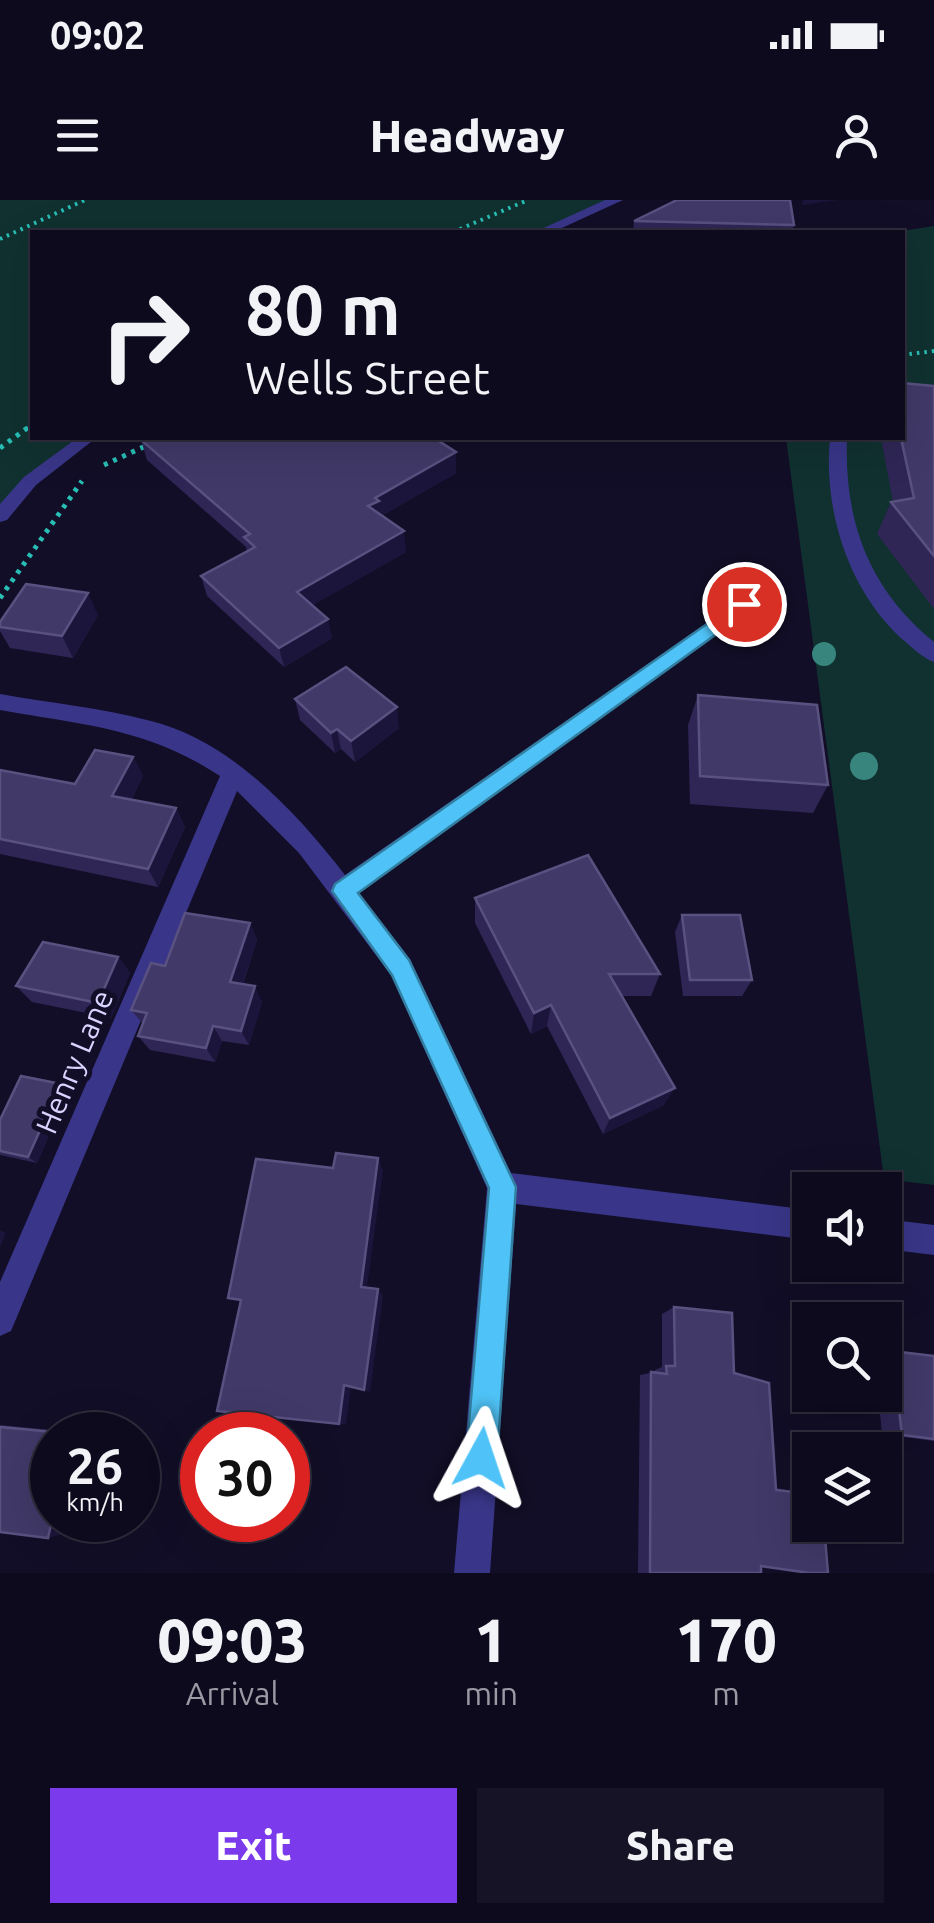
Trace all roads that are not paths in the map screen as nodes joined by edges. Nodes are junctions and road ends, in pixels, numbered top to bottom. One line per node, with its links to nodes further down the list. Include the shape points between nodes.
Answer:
1 (616, 200): 2 (street)
2 (547, 230)
3 (84, 440): 5 (street, via 30,481)
4 (838, 440): 7 (street, via 856,558 880,604)
5 (0, 516)
6 (744, 604): 10 (street)
7 (934, 654)
8 (0, 702): 9 (street, via 150,729)
9 (232, 773): 10 (street, via 272,807); 15 (street, Henry Lane)
10 (343, 891): 11 (street, via 401,967)
11 (502, 1187): 12 (street); 16 (street)
12 (792, 1223)
13 (902, 1236): 14 (street)
14 (934, 1240)
15 (0, 1320)
16 (472, 1573)

